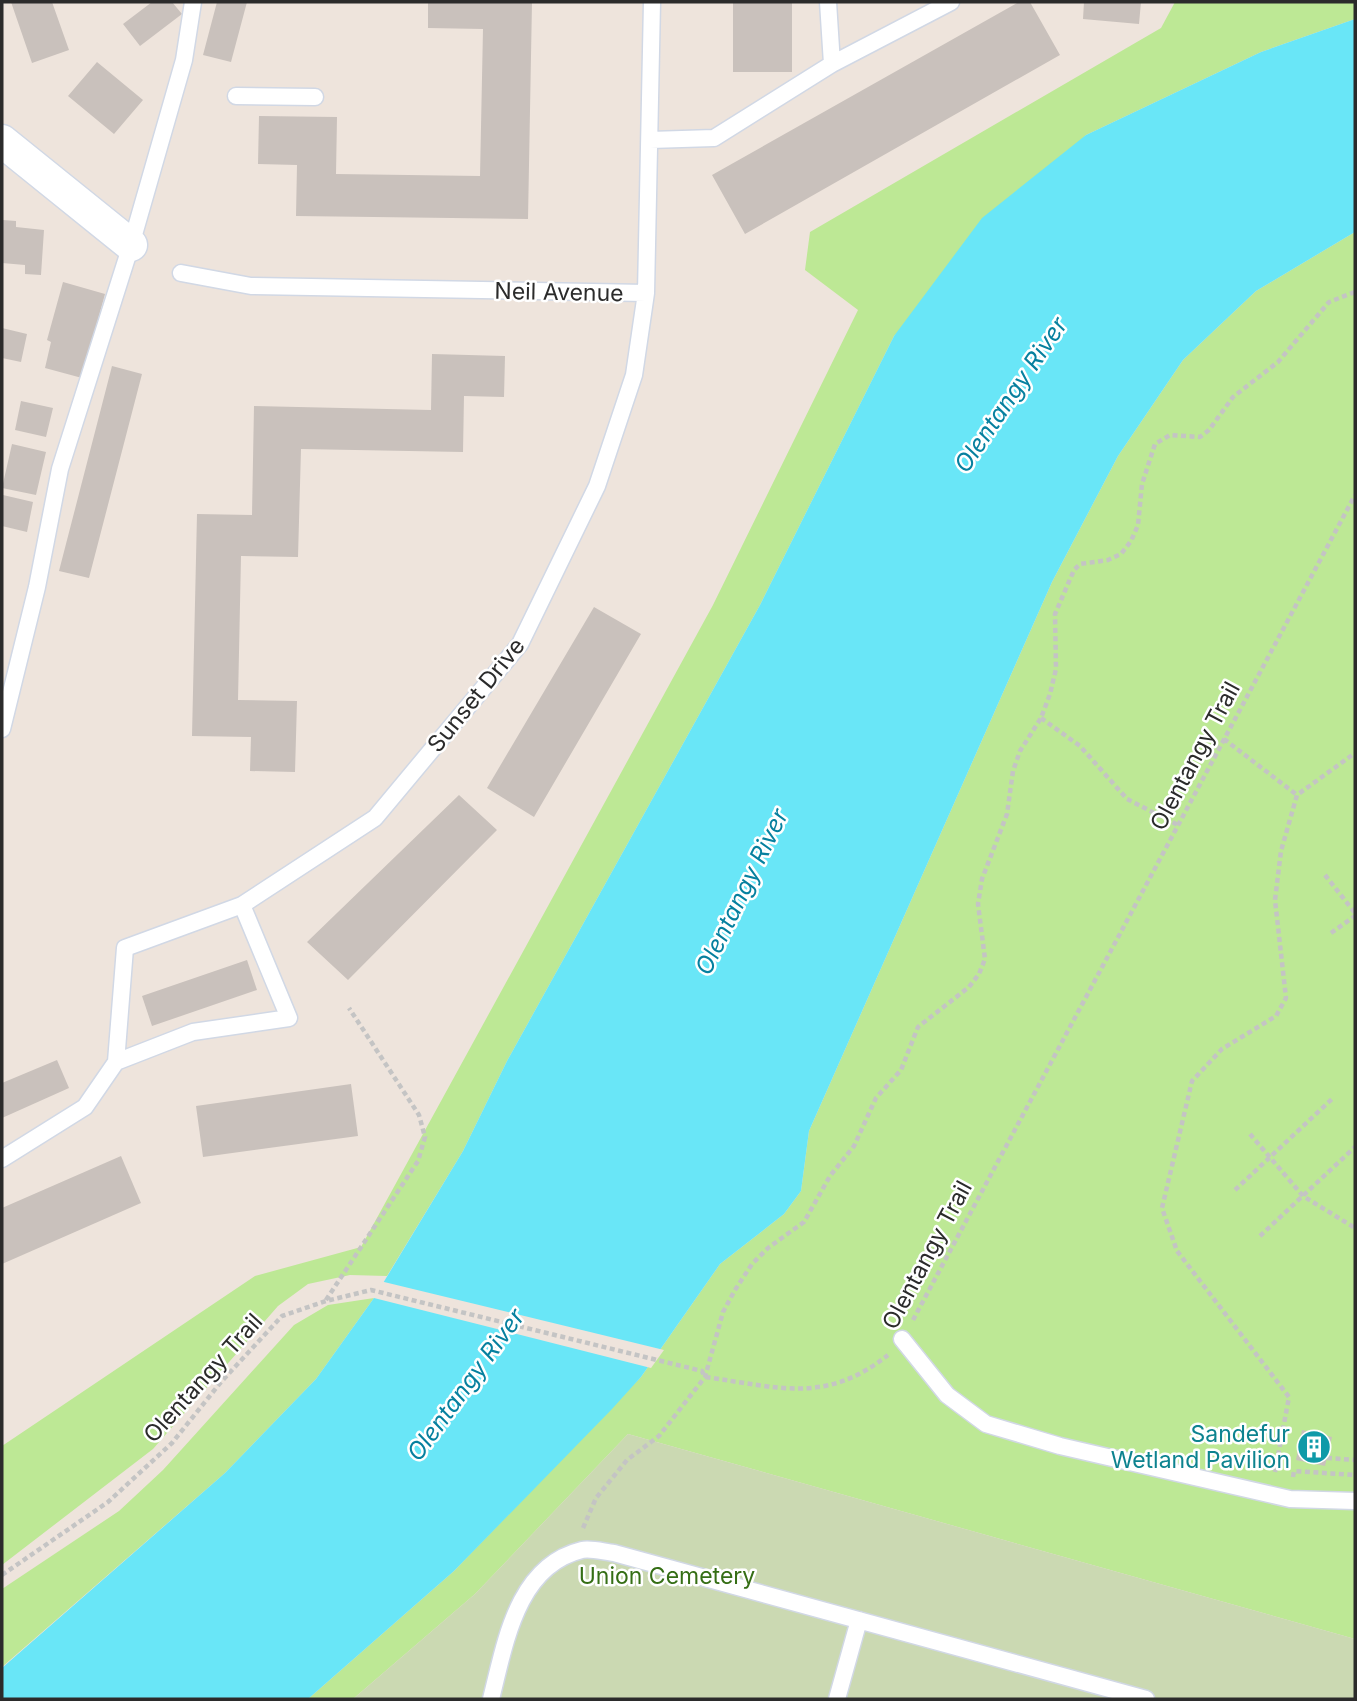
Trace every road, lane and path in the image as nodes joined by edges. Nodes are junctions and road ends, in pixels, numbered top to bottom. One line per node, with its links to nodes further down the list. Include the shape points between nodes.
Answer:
1 (193, 2): 10 (lane, via 184,60)
2 (652, 2): 8 (lane, Neil Avenue)
3 (828, 2): 5 (lane)
4 (951, 2): 5 (lane)
5 (832, 64): 8 (lane, via 714,138)
6 (236, 96): 7 (lane)
7 (315, 97)
8 (650, 140): 13 (lane, Neil Avenue)
9 (2, 141): 10 (street)
10 (131, 245): 16 (lane, via 60,469)
11 (181, 273): 13 (lane, Neil Avenue, via 251,286)
12 (1355, 292): 15 (path, via 1329,302 1278,362 1233,397 1200,437 1170,435 1155,444 1131,541 1121,554 1108,560 1080,564 1064,589 1053,628 1056,669)
13 (646, 293): 22 (lane, Sunset Drive, via 634,376 597,486 520,644 375,818)
14 (1355, 495): 17 (path, Olentangy Trail)
15 (1041, 718): 20 (path, via 1080,746 1127,799); 38 (path, via 1020,751 1007,814 982,879 978,904 985,958 979,974 918,1027 901,1070 876,1098 854,1146 830,1176 804,1222 752,1264 723,1312)
16 (2, 729)
17 (1224, 738): 19 (path); 20 (path, Olentangy Trail)
18 (1355, 752): 19 (path)
19 (1297, 795): 41 (path, via 1281,851 1275,900 1286,998 1276,1016 1222,1049 1192,1081 1162,1208 1177,1251 1289,1397)
20 (1178, 825): 37 (path, Olentangy Trail)
21 (1325, 875): 23 (path)
22 (242, 905): 26 (lane, Sunset Drive, via 125,948); 26 (lane, via 289,1018 193,1032)
23 (1355, 914): 24 (path)
24 (1331, 933)
25 (349, 1008): 36 (path, via 419,1115 425,1137 418,1161)
26 (116, 1062): 31 (lane, via 85,1107)
27 (1333, 1098): 30 (path)
28 (1250, 1135): 30 (path)
29 (1355, 1147): 33 (path)
30 (1270, 1157): 32 (path); 33 (path)
31 (2, 1158)
32 (1235, 1190)
33 (1303, 1196): 34 (path); 35 (path)
34 (1355, 1228)
35 (1260, 1236)
36 (326, 1301): 38 (path, Olentangy Trail, via 371,1290 702,1371); 44 (path, Olentangy Trail, via 282,1317 172,1443 108,1502)
37 (902, 1339): 38 (path, Olentangy Trail, via 867,1371 839,1385 805,1390); 41 (lane, via 947,1395 986,1424)
38 (705, 1377): 43 (path, via 659,1436 627,1460 596,1498 582,1530)
39 (1327, 1458): 40 (path)
40 (1355, 1460)
41 (1270, 1495): 42 (lane)
42 (1355, 1501)
43 (583, 1549): 45 (lane, via 614,1553); 46 (lane, via 554,1563 533,1582 518,1606)
44 (2, 1575)
45 (859, 1620): 47 (lane); 48 (lane)
46 (491, 1699)
47 (837, 1699)
48 (1146, 1699)

